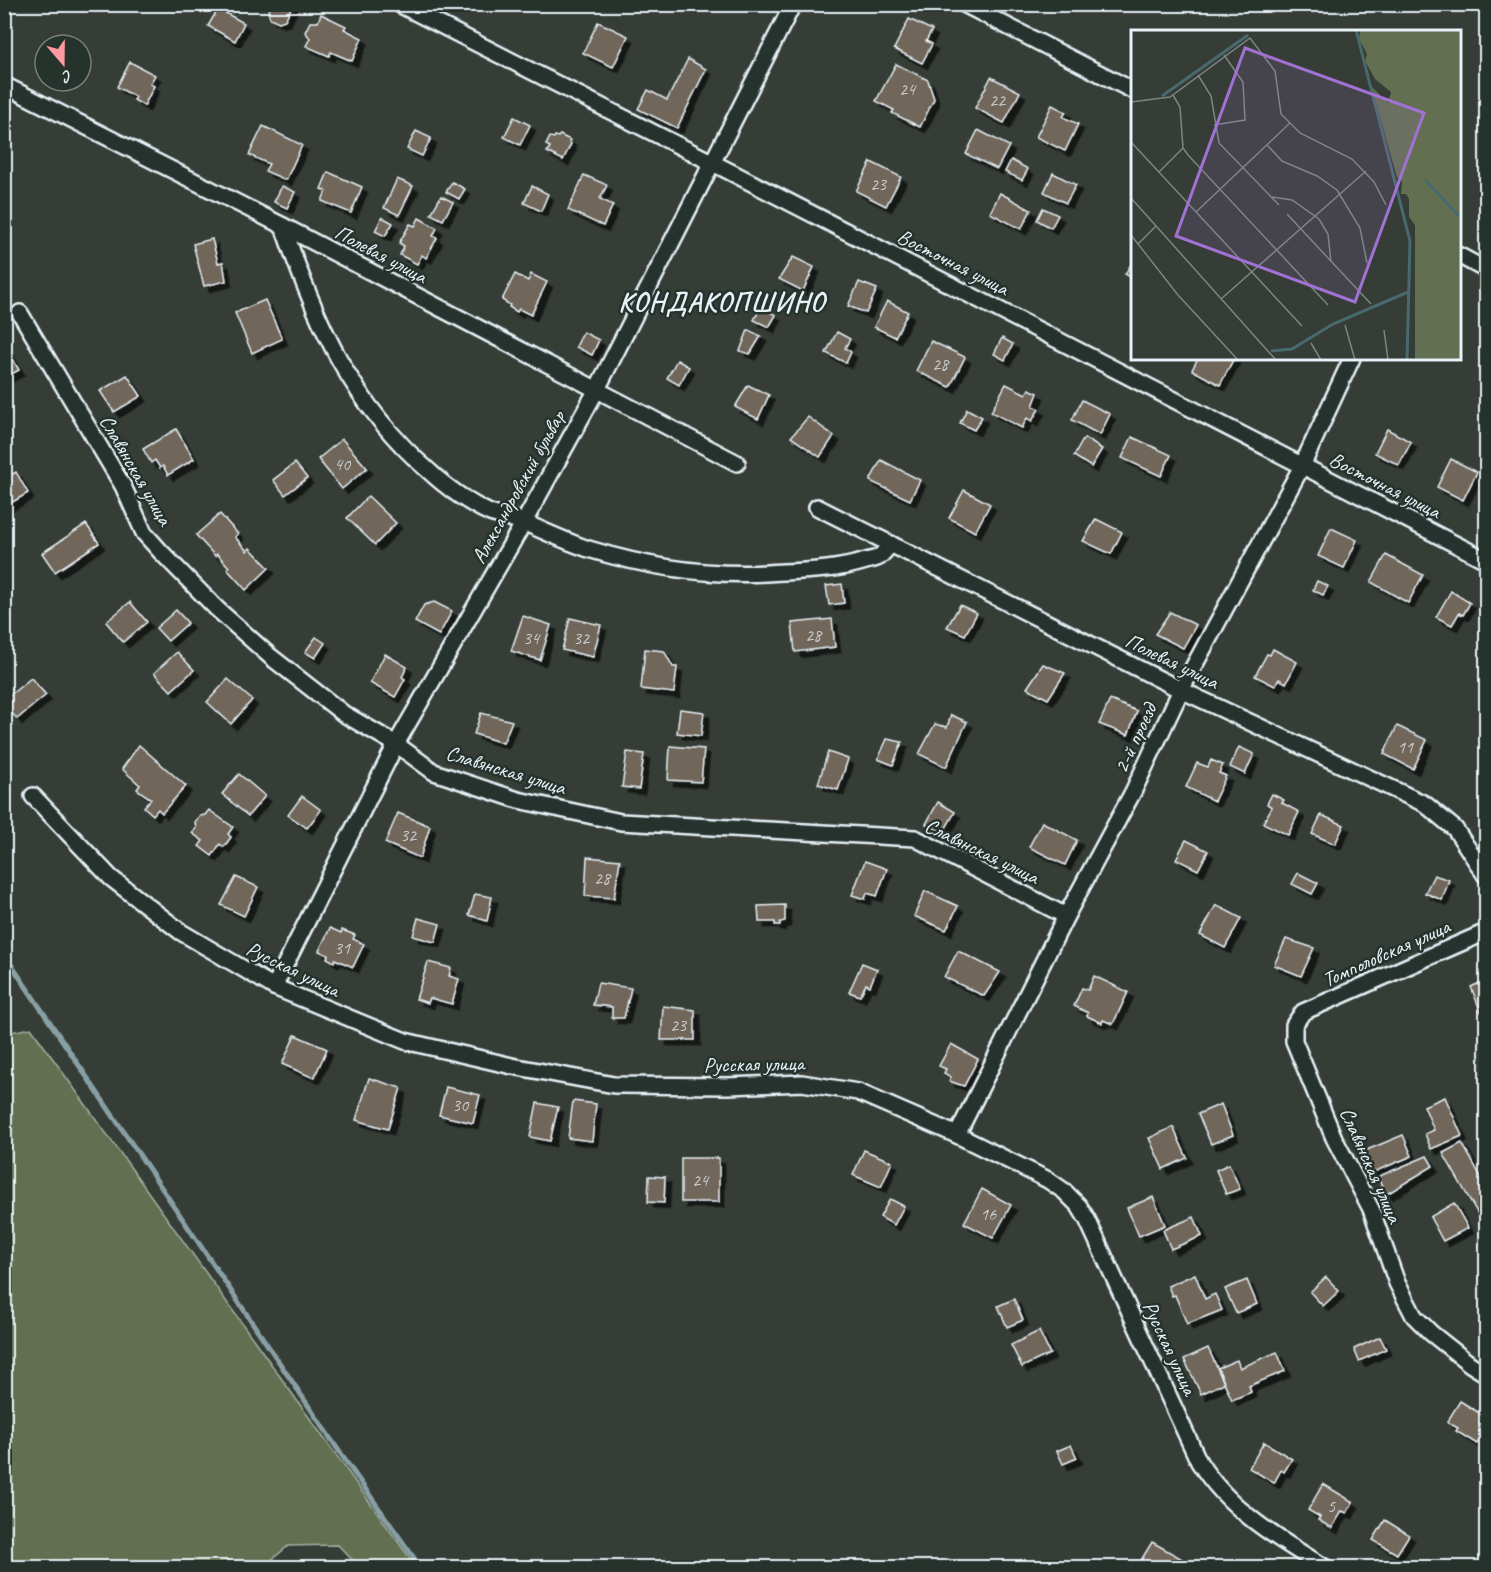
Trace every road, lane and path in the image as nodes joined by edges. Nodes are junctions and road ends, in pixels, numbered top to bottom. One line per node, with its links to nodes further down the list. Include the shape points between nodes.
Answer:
1 (399, 4): 6 (street, Восточная улица)
2 (793, 4): 6 (street, Александровский бульвар)
3 (964, 4): 5 (street)
4 (4, 86): 7 (street, Полевая улица)
5 (1131, 89)
6 (713, 163): 12 (street, Александровский бульвар); 14 (street, Восточная улица)
7 (283, 226): 12 (street, Полевая улица); 16 (street, via 328,340 379,421 445,485 489,512)
8 (1461, 257): 9 (street)
9 (1486, 270)
10 (20, 313): 20 (street, Славянская улица, via 123,486 144,533 217,609 271,657 344,714)
11 (1351, 360): 14 (street, 2-й проезд)
12 (596, 391): 13 (street, Полевая улица); 16 (street, Александровский бульвар)
13 (736, 463)
14 (1302, 466): 18 (street, Восточная улица); 19 (street, 2-й проезд)
15 (817, 507): 17 (street, Полевая улица)
16 (524, 522): 17 (street, via 592,550 694,571 740,574 855,564 879,557); 20 (street, Александровский бульвар)
17 (891, 544): 19 (street, Полевая улица)
18 (1486, 560)
19 (1181, 690): 22 (street, Полевая улица, via 1425,804 1455,829); 23 (street, 2-й проезд, via 1133,792)
20 (396, 744): 23 (street, Славянская улица, via 434,771 518,800 621,822 915,838); 25 (street, Александровский бульвар)
21 (33, 796): 25 (street, Русская улица, via 111,878 181,932)
22 (1486, 876)
23 (1066, 916): 27 (street, 2-й проезд)
24 (1486, 932): 26 (street, Томполовская улица)
25 (274, 987): 27 (street, Русская улица, via 405,1041 512,1066 614,1085 802,1083 858,1092)
26 (1303, 1012): 28 (street, Славянская улица, via 1294,1025 1294,1041 1334,1138 1371,1209 1397,1283 1414,1316)
27 (957, 1135): 29 (street, Русская улица, via 1048,1179 1079,1206 1209,1478 1250,1519)
28 (1486, 1374)
29 (1326, 1568)

